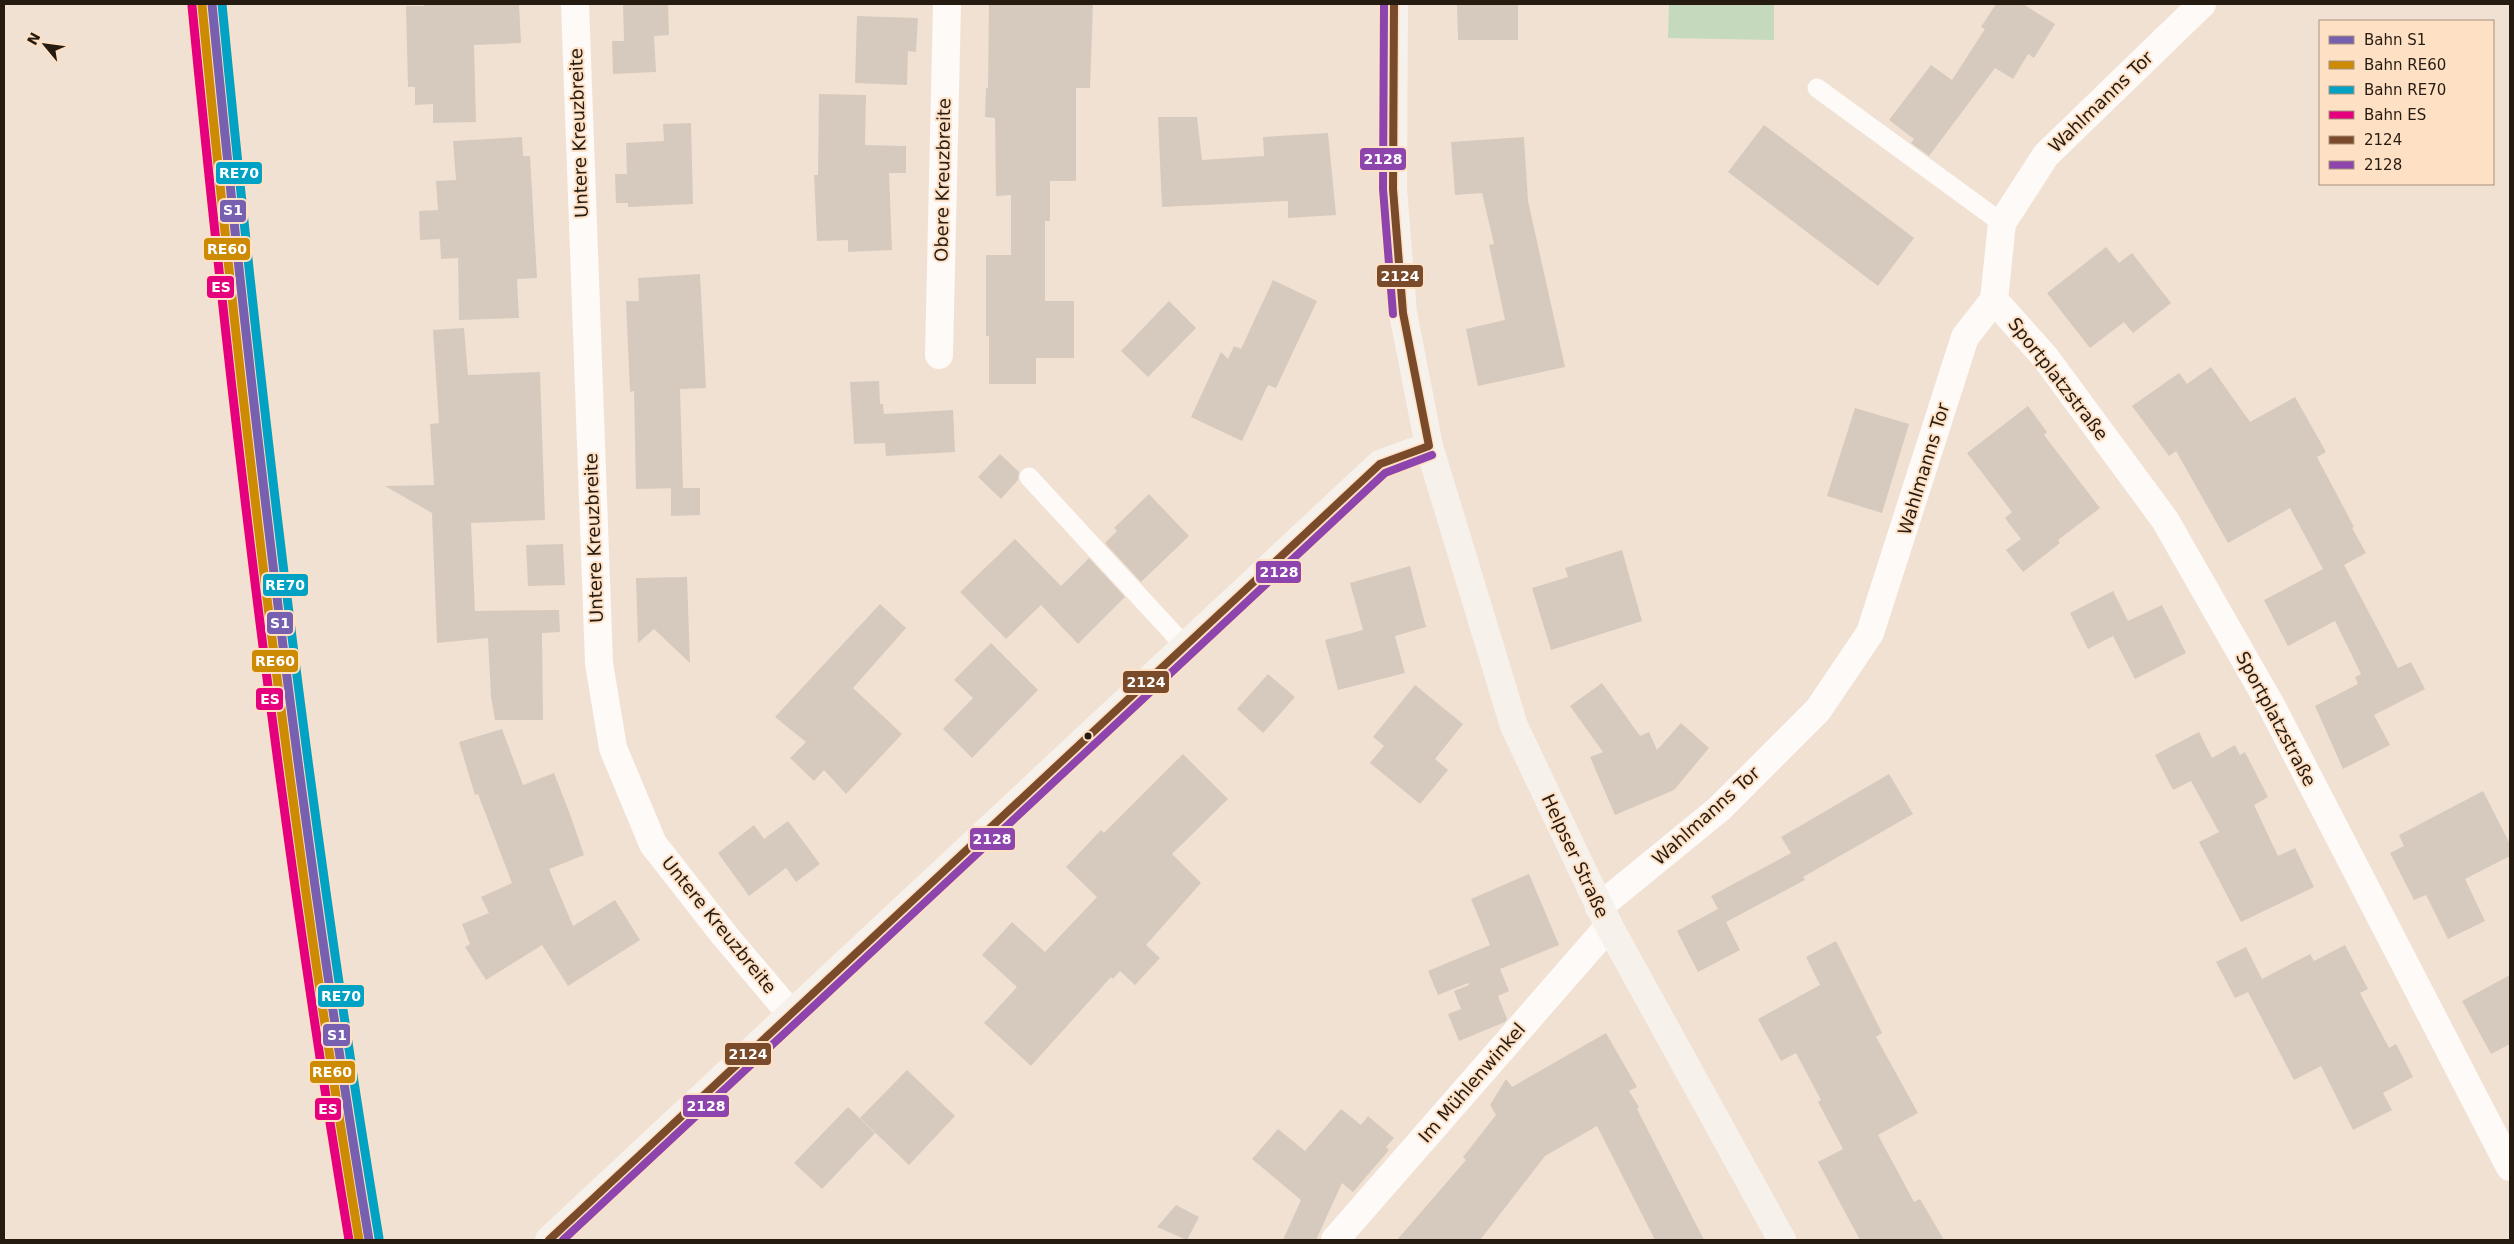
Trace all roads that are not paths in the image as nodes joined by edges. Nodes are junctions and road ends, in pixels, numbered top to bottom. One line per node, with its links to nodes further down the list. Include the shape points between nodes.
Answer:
1 (575, 4): 13 (street, Untere Kreuzbreite, via 599,663 613,748 653,844)
2 (947, 4): 8 (street, Obere Kreuzbreite)
3 (1394, 4): 9 (main road, Helpser Straße, via 1393,189 1402,304)
4 (2202, 4): 6 (street, Wahlmanns Tor, via 2046,155)
5 (1817, 88): 6 (lane)
6 (2002, 223): 7 (street, Wahlmanns Tor)
7 (1994, 300): 12 (street, Wahlmanns Tor, via 1965,336 1870,633 1818,710); 14 (street, Sportplatzstraße, via 2045,357 2165,520 2273,709)
8 (939, 355)
9 (1429, 446): 11 (main road, via 1380,464); 12 (main road, Helpser Straße, via 1514,726)
10 (1029, 477): 11 (lane)
11 (1186, 646): 13 (main road)
12 (1604, 917): 16 (street, Im Mühlenwinkel); 17 (main road, Helpser Straße)
13 (791, 1014): 15 (main road)
14 (2508, 1158)
15 (550, 1240)
16 (1335, 1240)
17 (1782, 1240)

